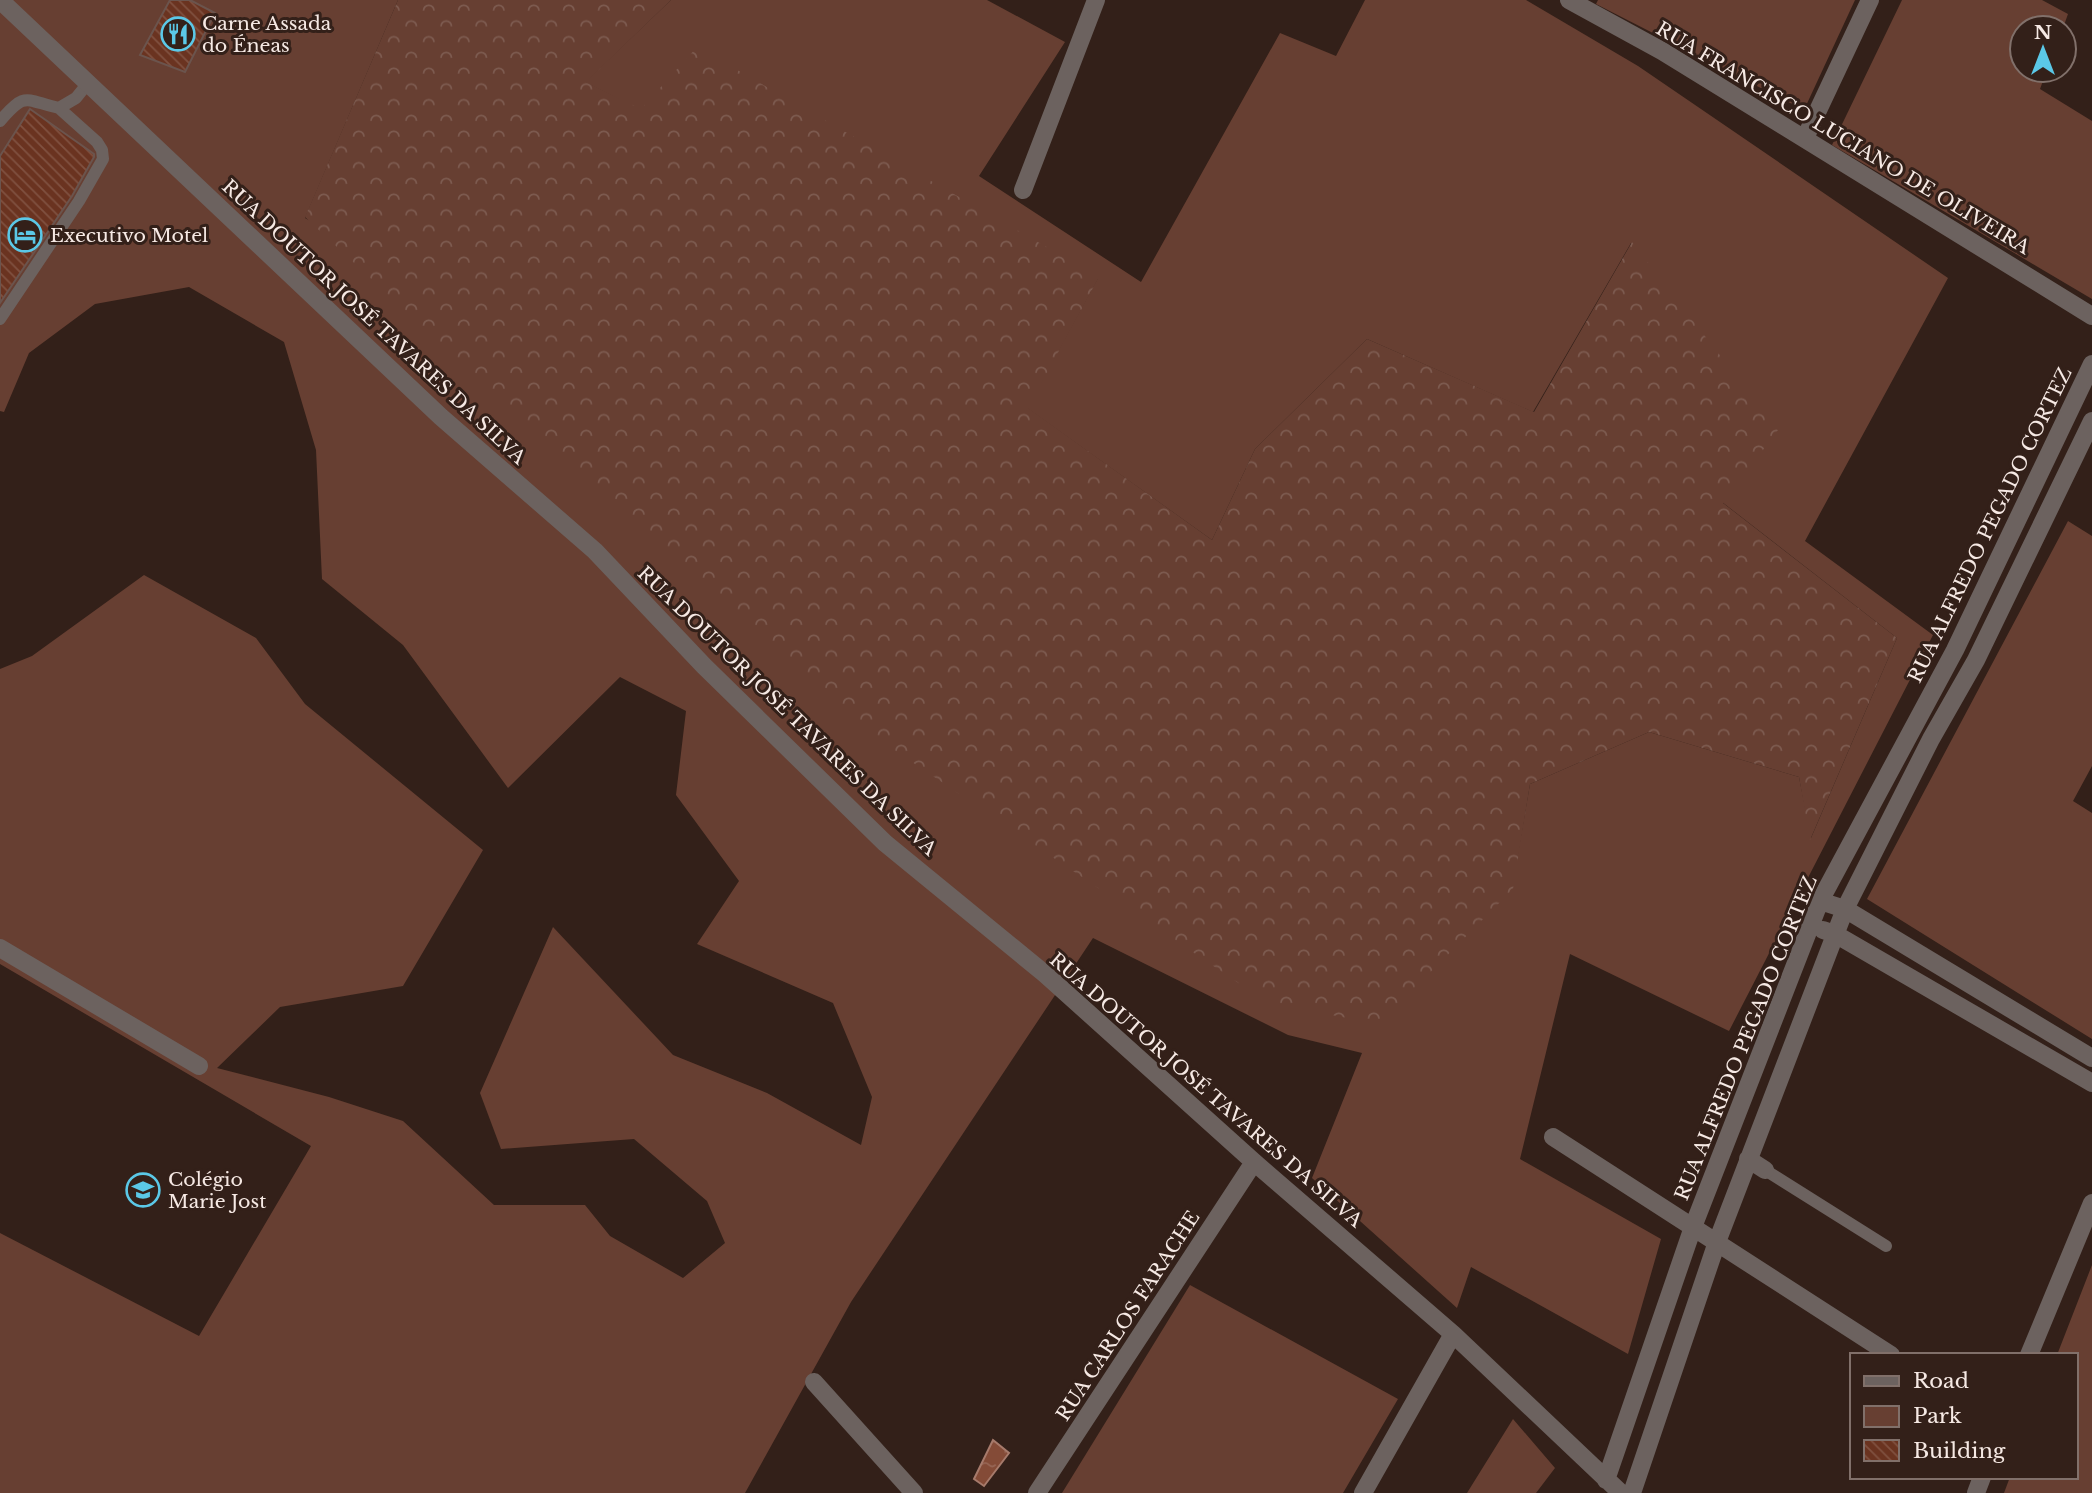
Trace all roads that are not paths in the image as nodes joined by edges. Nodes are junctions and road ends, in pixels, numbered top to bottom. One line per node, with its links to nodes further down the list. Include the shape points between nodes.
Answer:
1 (0, 0): 5 (street, RUA DOUTOR JOSÉ TAVARES DA SILVA)
2 (1096, 0): 9 (street)
3 (1569, 0): 8 (street, RUA FRANCISCO LUCIANO DE OLIVEIRA)
4 (1870, 0): 8 (street)
5 (88, 83): 6 (lane, via 76,98); 26 (street, RUA DOUTOR JOSÉ TAVARES DA SILVA, via 441,417 594,551 885,843 1045,974)
6 (59, 108): 7 (lane, via 29,99 18,102); 11 (lane, via 97,142 103,159)
7 (0, 121)
8 (1805, 138): 10 (street, RUA FRANCISCO LUCIANO DE OLIVEIRA)
9 (1023, 190)
10 (2092, 316)
11 (0, 319)
12 (2092, 364): 14 (street, RUA ALFREDO PEGADO CORTEZ)
13 (2092, 421): 15 (street)
14 (1955, 650): 15 (street); 16 (street, RUA ALFREDO PEGADO CORTEZ)
15 (1976, 660): 17 (street)
16 (1820, 901): 17 (street); 18 (street, RUA ALFREDO PEGADO CORTEZ)
17 (1845, 909): 19 (street); 21 (street)
18 (1810, 926): 19 (street); 29 (street, RUA ALFREDO PEGADO CORTEZ)
19 (1835, 934): 23 (street); 25 (street)
20 (0, 948): 22 (street)
21 (2092, 1058)
22 (199, 1066)
23 (2092, 1083)
24 (1553, 1137): 29 (street)
25 (1748, 1159): 27 (street); 30 (street)
26 (1254, 1162): 32 (street, RUA DOUTOR JOSÉ TAVARES DA SILVA); 38 (street, RUA CARLOS FARACHE)
27 (1765, 1170): 31 (lane)
28 (2092, 1203): 34 (street)
29 (1693, 1227): 30 (street); 36 (street, RUA ALFREDO PEGADO CORTEZ)
30 (1717, 1242): 33 (street); 41 (street)
31 (1886, 1246)
32 (1454, 1335): 36 (street, RUA DOUTOR JOSÉ TAVARES DA SILVA); 39 (street)
33 (1888, 1353)
34 (2030, 1353)
35 (814, 1382): 37 (street)
36 (1605, 1480): 40 (street, RUA DOUTOR JOSÉ TAVARES DA SILVA)
37 (914, 1493)
38 (1037, 1493)
39 (1363, 1493)
40 (1621, 1493)
41 (1632, 1493)

